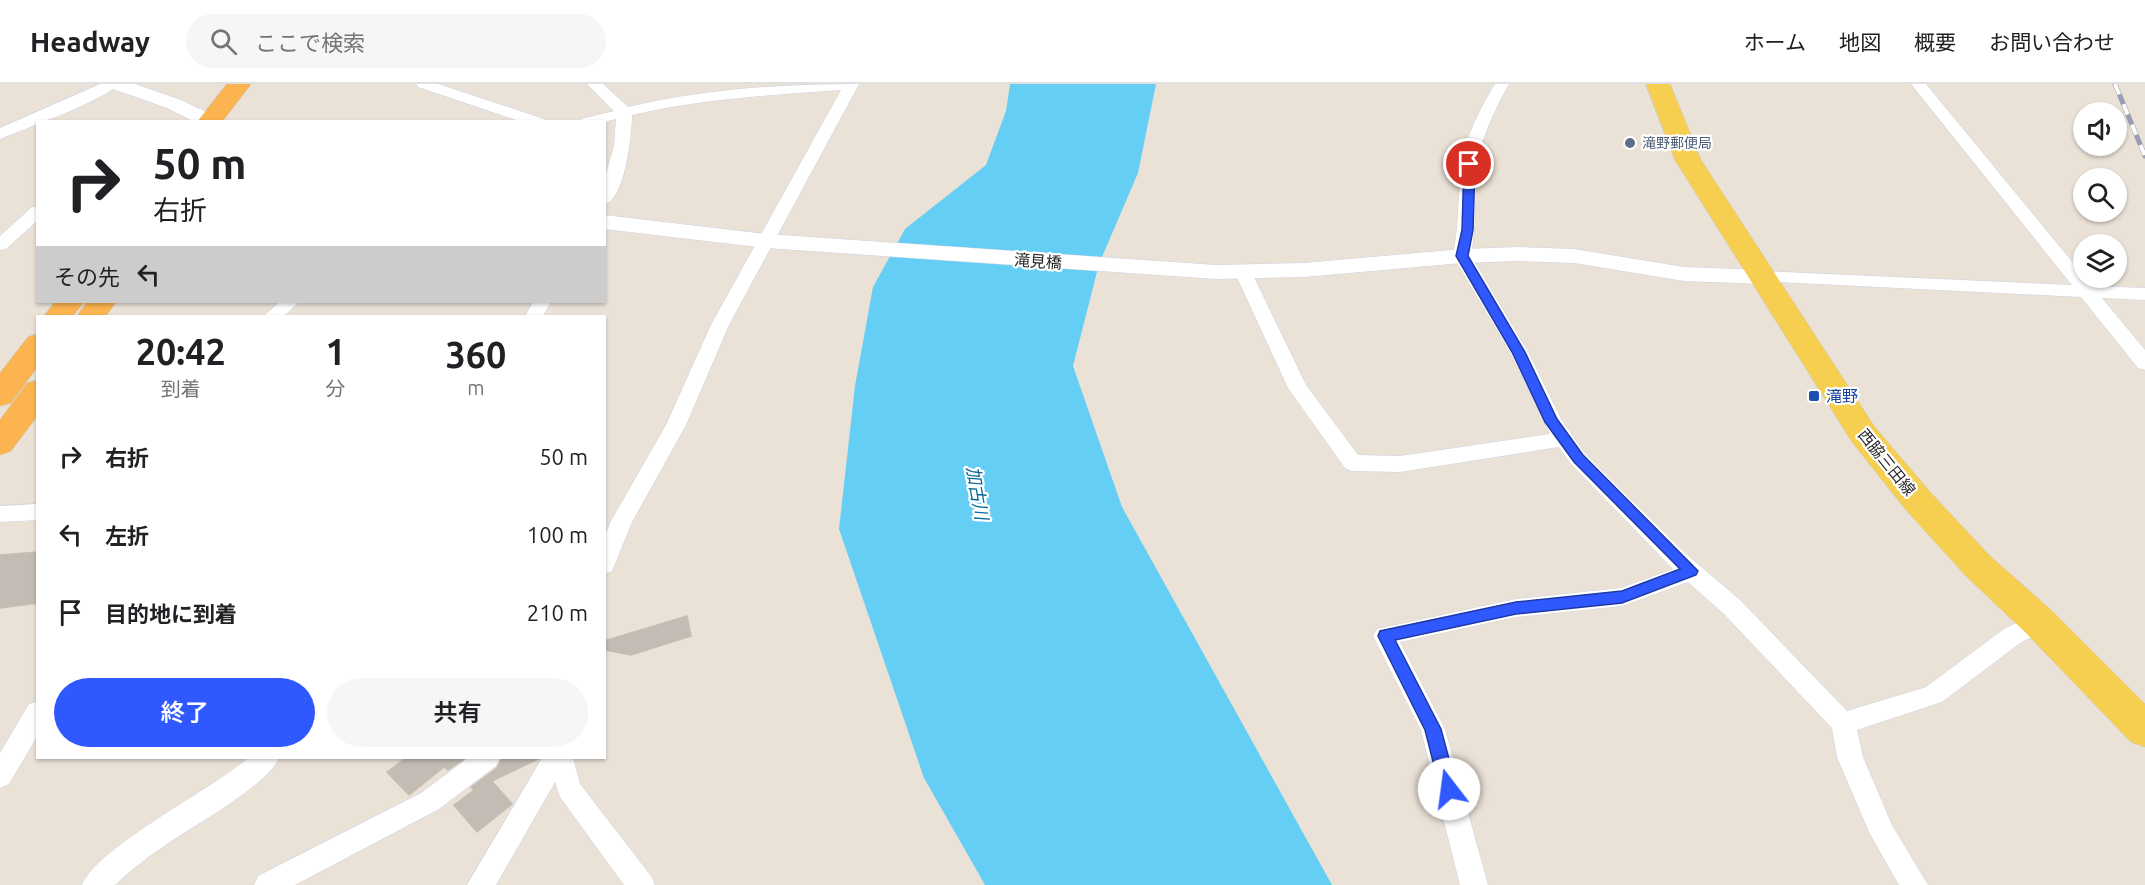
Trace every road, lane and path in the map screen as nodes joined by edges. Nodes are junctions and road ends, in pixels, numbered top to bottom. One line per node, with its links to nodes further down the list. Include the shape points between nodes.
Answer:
1 (112, 84): 10 (street)
2 (117, 84): 14 (street)
3 (423, 84): 11 (street)
4 (594, 84): 12 (street)
5 (851, 84): 12 (street, via 740,93); 24 (street)
6 (1502, 84): 26 (street, via 1488,107 1469,164 1467,230)
7 (1658, 84): 28 (main road, 西脇三田線, via 1688,160)
8 (1918, 84): 29 (street)
9 (248, 89): 15 (highway); 16 (highway)
10 (70, 105): 13 (street); 20 (street)
11 (500, 109): 17 (street); 18 (street)
12 (624, 112): 19 (street); 21 (street, via 622,158)
13 (71, 120)
14 (208, 120)
15 (211, 120)
16 (237, 120)
17 (488, 120)
18 (533, 120)
19 (594, 120)
20 (0, 134)
21 (606, 195)
22 (36, 214): 25 (street)
23 (606, 222): 24 (street, 滝見橋)
24 (767, 241): 27 (street, 滝見橋); 45 (street, via 720,325 676,425 622,521)
25 (0, 244)
26 (1462, 256): 27 (street, 滝見橋); 28 (street, 滝見橋, via 1574,256 1684,274); 41 (street)
27 (1244, 273): 41 (street, via 1298,388 1352,463 1400,464)
28 (1764, 277): 29 (street); 47 (main road, 西脇三田線, via 1863,434 1977,566)
29 (2087, 293): 30 (street); 38 (street)
30 (2145, 294)
31 (68, 303): 34 (highway)
32 (101, 303): 35 (highway)
33 (289, 303): 36 (street)
34 (59, 315)
35 (92, 315)
36 (274, 315)
37 (36, 347): 40 (highway)
38 (2145, 363)
39 (36, 394): 42 (highway)
40 (0, 395)
41 (1565, 439): 46 (street, via 1592,473)
42 (0, 443)
43 (36, 512): 44 (street)
44 (0, 514)
45 (608, 555)
46 (1691, 571): 49 (street, via 1732,607); 60 (street, via 1622,597 1516,608 1385,636 1433,729)
47 (2039, 622): 49 (street, via 2012,636 1933,695); 50 (main road, 西脇三田線)
48 (36, 715): 55 (street)
49 (1843, 723): 61 (street, via 1850,757 1883,834)
50 (2145, 730)
51 (265, 759): 56 (street, via 245,778 112,868)
52 (486, 759): 57 (street, via 430,801)
53 (554, 759): 58 (street)
54 (561, 759): 59 (street, via 569,789)
55 (0, 776)
56 (96, 885)
57 (268, 885)
58 (480, 885)
59 (641, 885)
60 (1474, 885)
61 (1914, 885)

